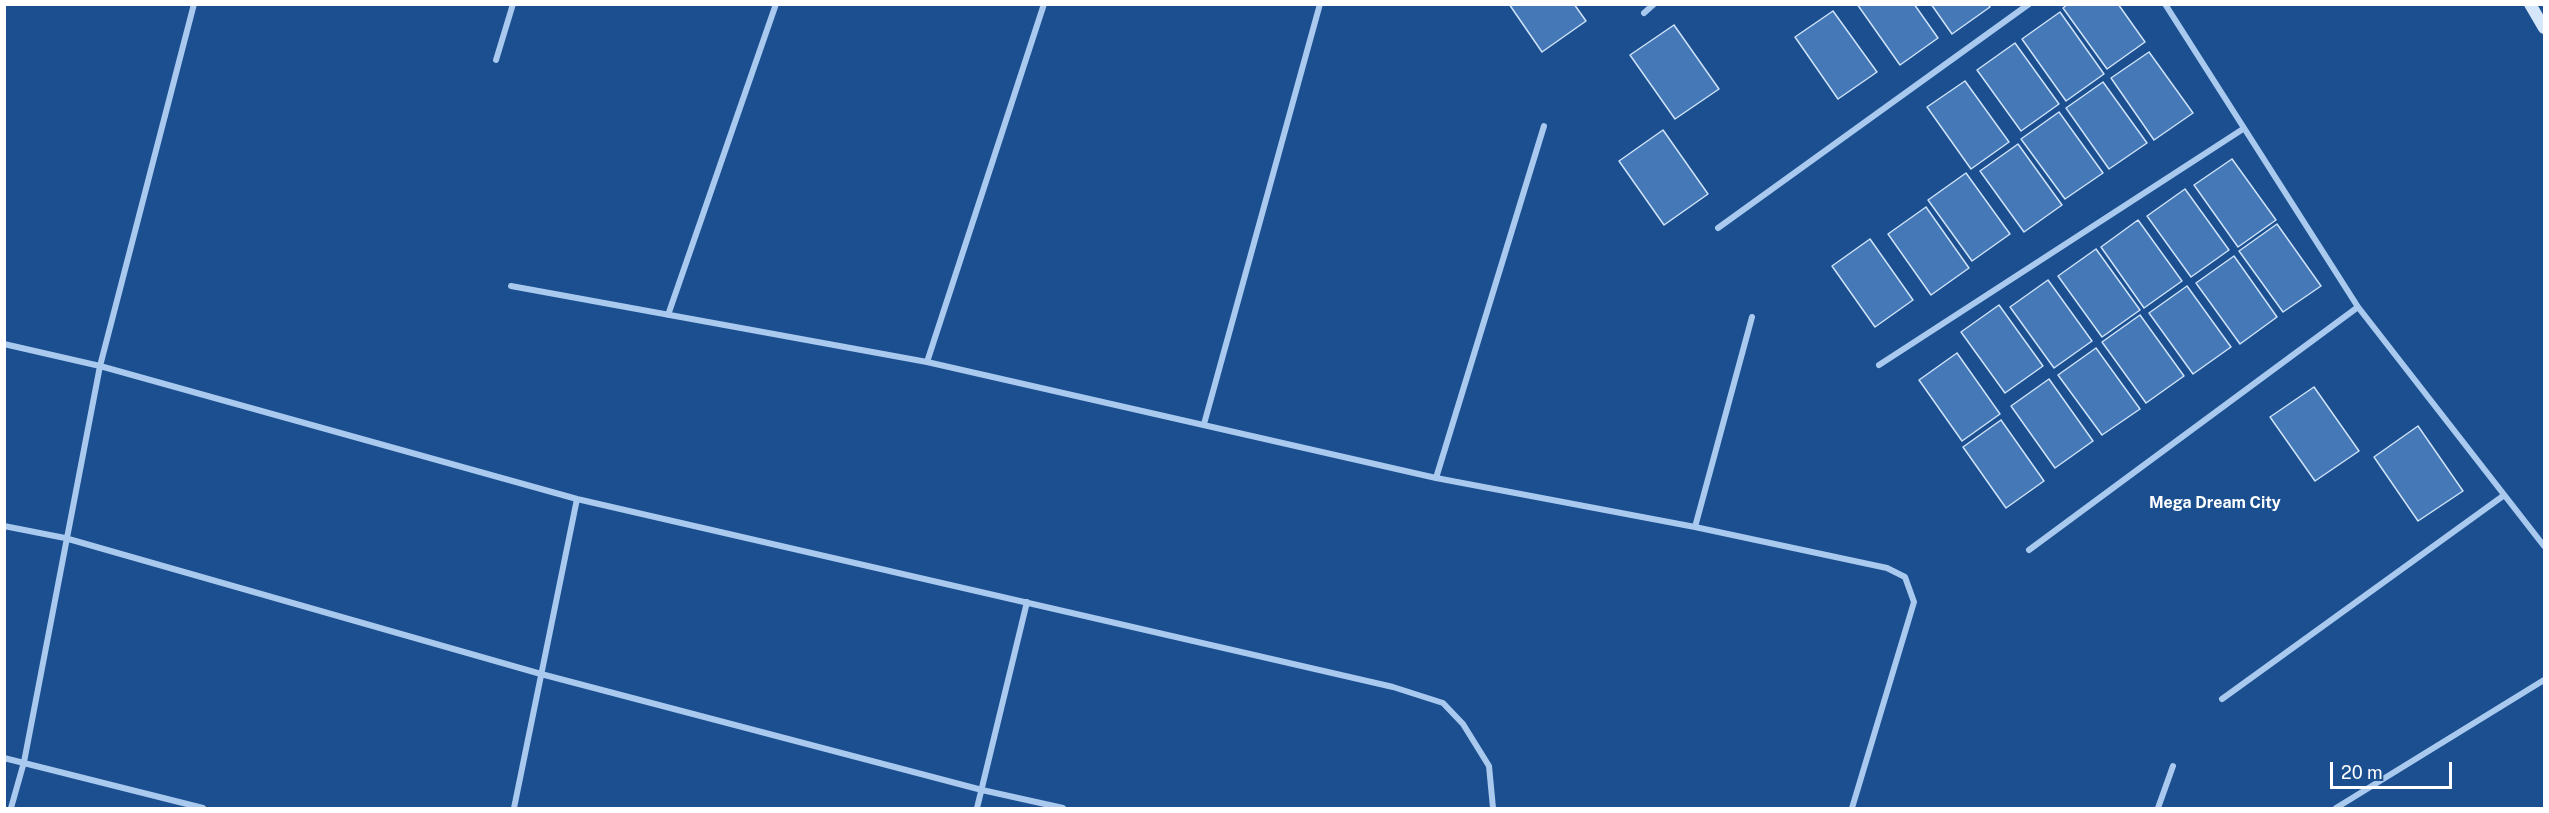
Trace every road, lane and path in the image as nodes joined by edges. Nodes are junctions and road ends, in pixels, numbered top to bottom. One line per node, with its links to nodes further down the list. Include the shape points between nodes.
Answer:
1 (194, 4): 23 (street)
2 (513, 4): 12 (street)
3 (776, 4): 18 (street)
4 (1044, 4): 21 (street)
5 (1320, 4): 24 (street)
6 (1654, 4): 10 (street)
7 (2029, 4): 15 (street)
8 (2165, 4): 14 (street)
9 (2530, 4): 11 (main road)
10 (1644, 13)
11 (2544, 28)
12 (496, 60)
13 (1544, 126): 25 (street)
14 (2243, 129): 17 (street); 22 (street)
15 (1718, 228)
16 (511, 285): 18 (street)
17 (2358, 307): 26 (street); 32 (street)
18 (668, 315): 21 (street)
19 (1752, 317): 29 (street)
20 (4, 344): 23 (street)
21 (927, 362): 24 (street)
22 (1879, 365)
23 (100, 366): 27 (street); 30 (street)
24 (1204, 424): 25 (street)
25 (1436, 478): 29 (street)
26 (2503, 495): 31 (street); 36 (street)
27 (577, 499): 33 (street); 34 (street)
28 (4, 526): 30 (street)
29 (1695, 527): 47 (street, via 1887,568 1905,577 1914,602)
30 (65, 538): 34 (street); 38 (street)
31 (2544, 546)
32 (2029, 550)
33 (1027, 602): 40 (street); 46 (street, via 1392,687 1443,703 1463,724 1489,766)
34 (541, 674): 40 (street); 43 (street)
35 (2544, 680): 49 (street)
36 (2222, 699)
37 (4, 758): 38 (street)
38 (24, 762): 41 (street); 42 (street)
39 (2174, 766): 48 (street)
40 (982, 790): 44 (street); 45 (street)
41 (11, 808)
42 (203, 808)
43 (514, 808)
44 (977, 808)
45 (1063, 808)
46 (1493, 808)
47 (1852, 808)
48 (2158, 808)
49 (2336, 808)

